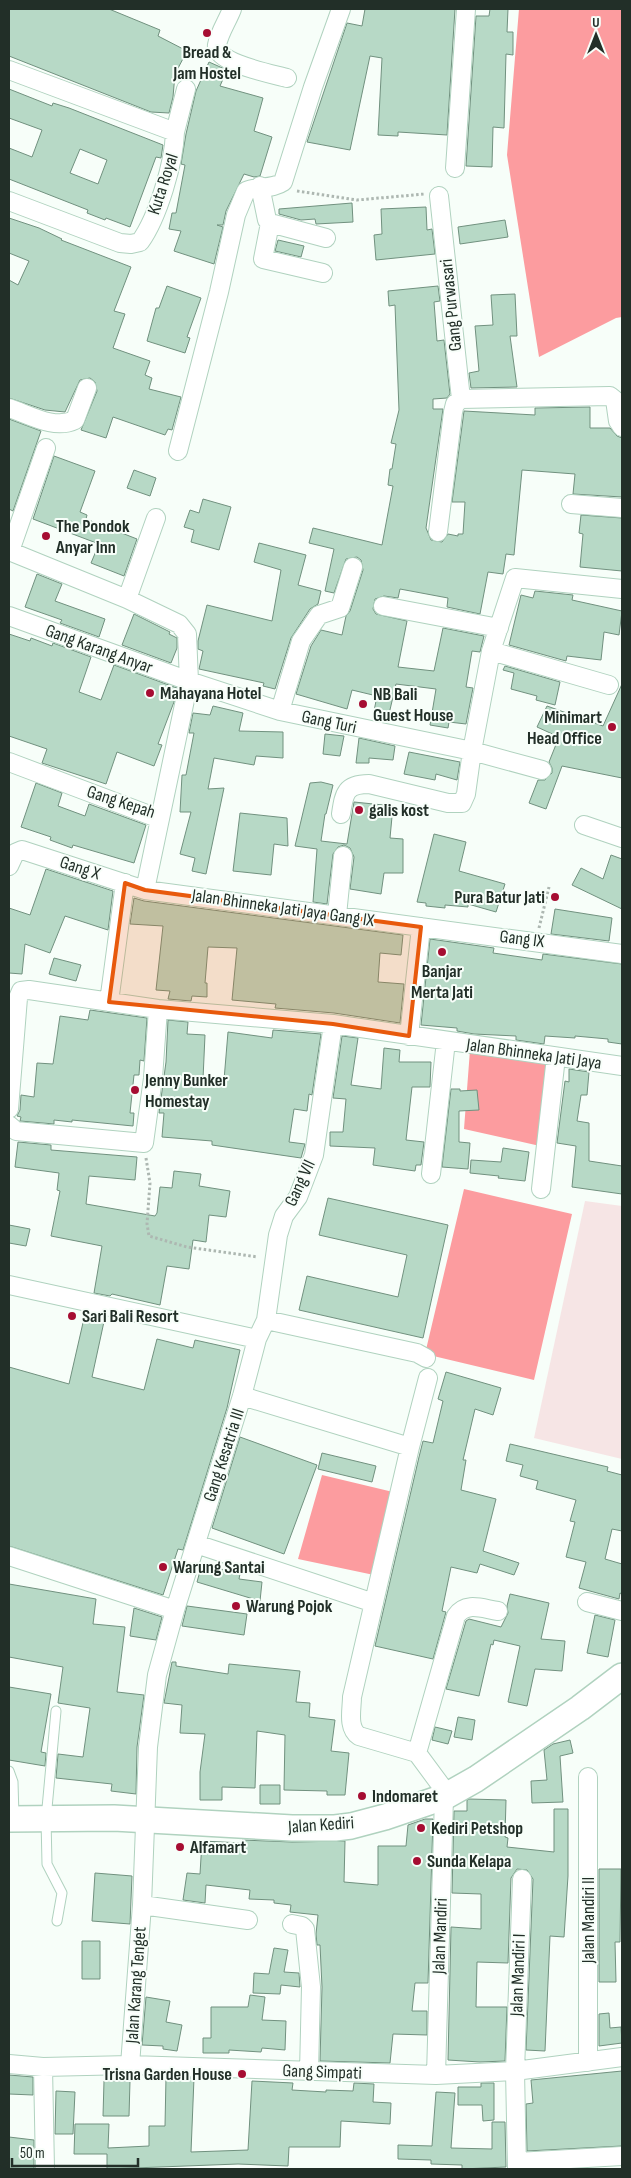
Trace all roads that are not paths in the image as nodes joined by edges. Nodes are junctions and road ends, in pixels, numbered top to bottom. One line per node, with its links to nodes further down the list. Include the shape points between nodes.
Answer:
1 (232, 9): 5 (street, via 217,44 217,52 245,66)
2 (341, 9): 9 (street, via 283,182)
3 (466, 9): 8 (street)
4 (9, 70): 7 (street, Kuta Royal)
5 (287, 78)
6 (186, 89): 7 (street)
7 (175, 132): 11 (street, Kuta Royal, via 173,158 147,232 140,242 120,243)
8 (455, 168)
9 (266, 186): 12 (street, via 267,220); 20 (street, via 246,192 238,209 220,292)
10 (440, 196): 16 (street, Gang Purwasari)
11 (9, 201)
12 (270, 223): 13 (street); 14 (street, via 264,260)
13 (326, 238)
14 (323, 273)
15 (87, 388): 17 (street, via 75,420 67,424 55,424)
16 (461, 399): 18 (street, via 610,396); 24 (street, via 453,412)
17 (9, 408)
18 (622, 427)
19 (46, 448): 25 (street)
20 (178, 451)
21 (571, 504): 22 (street)
22 (622, 508)
23 (156, 518): 28 (street)
24 (438, 532)
25 (9, 551): 28 (street)
26 (353, 567): 35 (street, via 340,608 320,615 301,641)
27 (622, 589): 31 (street, via 515,578)
28 (127, 599): 33 (street, Gang Kepah, via 185,630)
29 (383, 606): 31 (street)
30 (9, 616): 33 (street, Gang Karang Anyar)
31 (499, 628): 32 (street)
32 (491, 651): 34 (street); 36 (street)
33 (189, 681): 35 (street, Gang Turi); 40 (street, Gang Kepah)
34 (609, 685)
35 (280, 711): 36 (street, Gang Turi)
36 (472, 751): 38 (street, Gang Turi); 39 (street, via 462,803 448,804 369,784 357,784 344,796)
37 (9, 762): 40 (street, Gang Kepah)
38 (542, 770)
39 (341, 814)
40 (160, 819): 46 (street)
41 (584, 825): 42 (street)
42 (622, 838)
43 (343, 856): 47 (street)
44 (12, 860): 45 (street, Gang X, via 22,850 27,851)
45 (125, 884): 46 (street, Gang X); 50 (street)
46 (145, 890): 47 (street, Jalan Bhinneka Jati Jaya Gang IX)
47 (337, 915): 48 (street, Jalan Bhinneka Jati Jaya Gang IX)
48 (420, 927): 49 (street, Gang IX); 53 (street)
49 (622, 954)
50 (110, 1002): 51 (street, Jalan Bhinneka Jati Jaya); 57 (street, Jalan Bhinneka Jati Jaya, via 21,991)
51 (158, 1009): 52 (street, Jalan Bhinneka Jati Jaya); 59 (street, via 144,1143 16,1131)
52 (333, 1024): 53 (street, Jalan Bhinneka Jati Jaya); 63 (street, Gang VII, via 314,1154 298,1197 284,1216 278,1235)
53 (408, 1036): 54 (street, Jalan Bhinneka Jati Jaya)
54 (446, 1042): 55 (street, Jalan Bhinneka Jati Jaya); 60 (street)
55 (556, 1057): 56 (street, Jalan Bhinneka Jati Jaya); 61 (street)
56 (622, 1066)
57 (9, 1089): 58 (street)
58 (9, 1108)
59 (9, 1125)
60 (431, 1174)
61 (541, 1189)
62 (9, 1285): 64 (street)
63 (266, 1320): 64 (street, Gang VII); 65 (street, via 417,1353)
64 (257, 1339): 67 (street, Gang Kesatria III)
65 (426, 1358)
66 (428, 1378): 68 (street)
67 (242, 1396): 68 (street); 69 (street, Gang Kesatria III)
68 (410, 1447): 72 (street)
69 (196, 1544): 72 (street); 73 (street, Gang Kesatria III)
70 (9, 1556): 73 (street)
71 (587, 1602): 75 (street)
72 (374, 1603): 78 (street, via 352,1697 353,1731 358,1736)
73 (174, 1610): 84 (street, Gang Kesatria III, via 157,1675 148,1747)
74 (498, 1611): 78 (street, via 468,1607 456,1616)
75 (622, 1611)
76 (622, 1676): 81 (main road, Jalan Kediri, via 495,1767)
77 (56, 1711): 83 (lane)
78 (417, 1753): 81 (street)
79 (9, 1771): 82 (lane, via 14,1782)
80 (588, 1777): 91 (street, Jalan Mandiri II)
81 (446, 1796): 84 (main road, Jalan Kediri, via 385,1817 334,1828 245,1827); 97 (street, Jalan Mandiri)
82 (12, 1819): 83 (main road, Jalan Kediri)
83 (46, 1819): 84 (main road, Jalan Kediri); 88 (lane, via 47,1864 62,1892)
84 (145, 1819): 86 (street, Jalan Karang Tenget)
85 (522, 1879): 95 (street, Jalan Mandiri I)
86 (142, 1905): 87 (street); 93 (street, Jalan Karang Tenget)
87 (248, 1920)
88 (57, 1921)
89 (292, 1924): 96 (street, via 305,1929 310,1987)
90 (622, 2057): 91 (street, Gang Simpati)
91 (588, 2062): 95 (street, Gang Simpati)
92 (9, 2064): 94 (street, Jalan Karang Tenget)
93 (130, 2065): 94 (street, Jalan Karang Tenget); 96 (street, Gang Simpati)
94 (43, 2067): 100 (street)
95 (515, 2071): 97 (street, Gang Simpati); 99 (street, Jalan Mandiri I)
96 (309, 2072): 97 (street, Gang Simpati)
97 (436, 2075)
98 (622, 2156): 99 (street)
99 (517, 2166)
100 (45, 2169)

